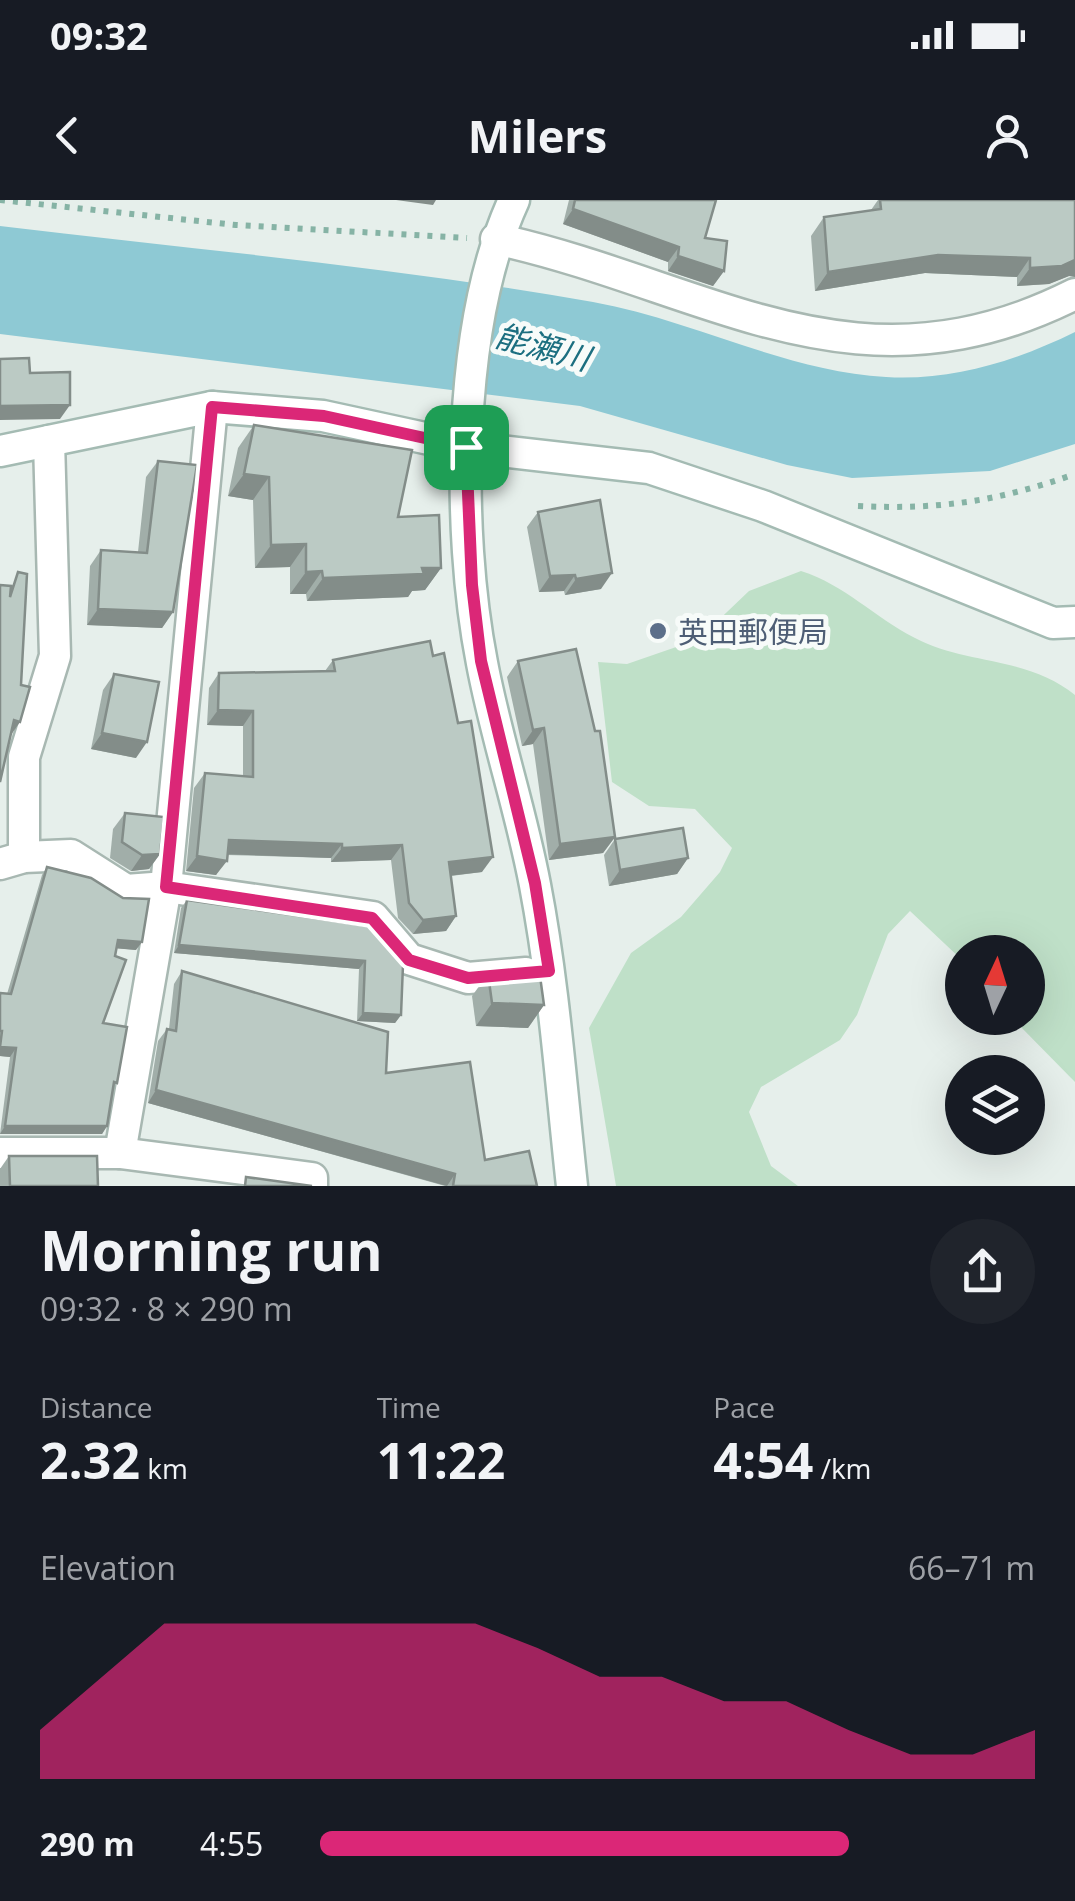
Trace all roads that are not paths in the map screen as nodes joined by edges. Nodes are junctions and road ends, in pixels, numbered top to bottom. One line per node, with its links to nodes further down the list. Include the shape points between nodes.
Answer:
1 (514, 200): 2 (street)
2 (492, 251): 3 (street, via 544,250 732,313 829,337 900,343 1030,317); 6 (street)
3 (1075, 294)
4 (212, 407): 5 (street); 6 (street, via 324,416); 10 (street)
5 (49, 441): 7 (street); 9 (street, via 55,656 24,757)
6 (466, 447): 8 (street, via 649,468 762,506 1052,623); 11 (street, via 481,661 535,883)
7 (0, 451)
8 (1075, 622)
9 (12, 860): 10 (street, via 71,855 126,890)
10 (166, 887): 11 (street, via 372,918 409,960 468,978); 13 (street)
11 (549, 971): 15 (street)
12 (0, 1153): 13 (street)
13 (120, 1153): 14 (street, via 312,1178)
14 (312, 1186)
15 (572, 1186)

